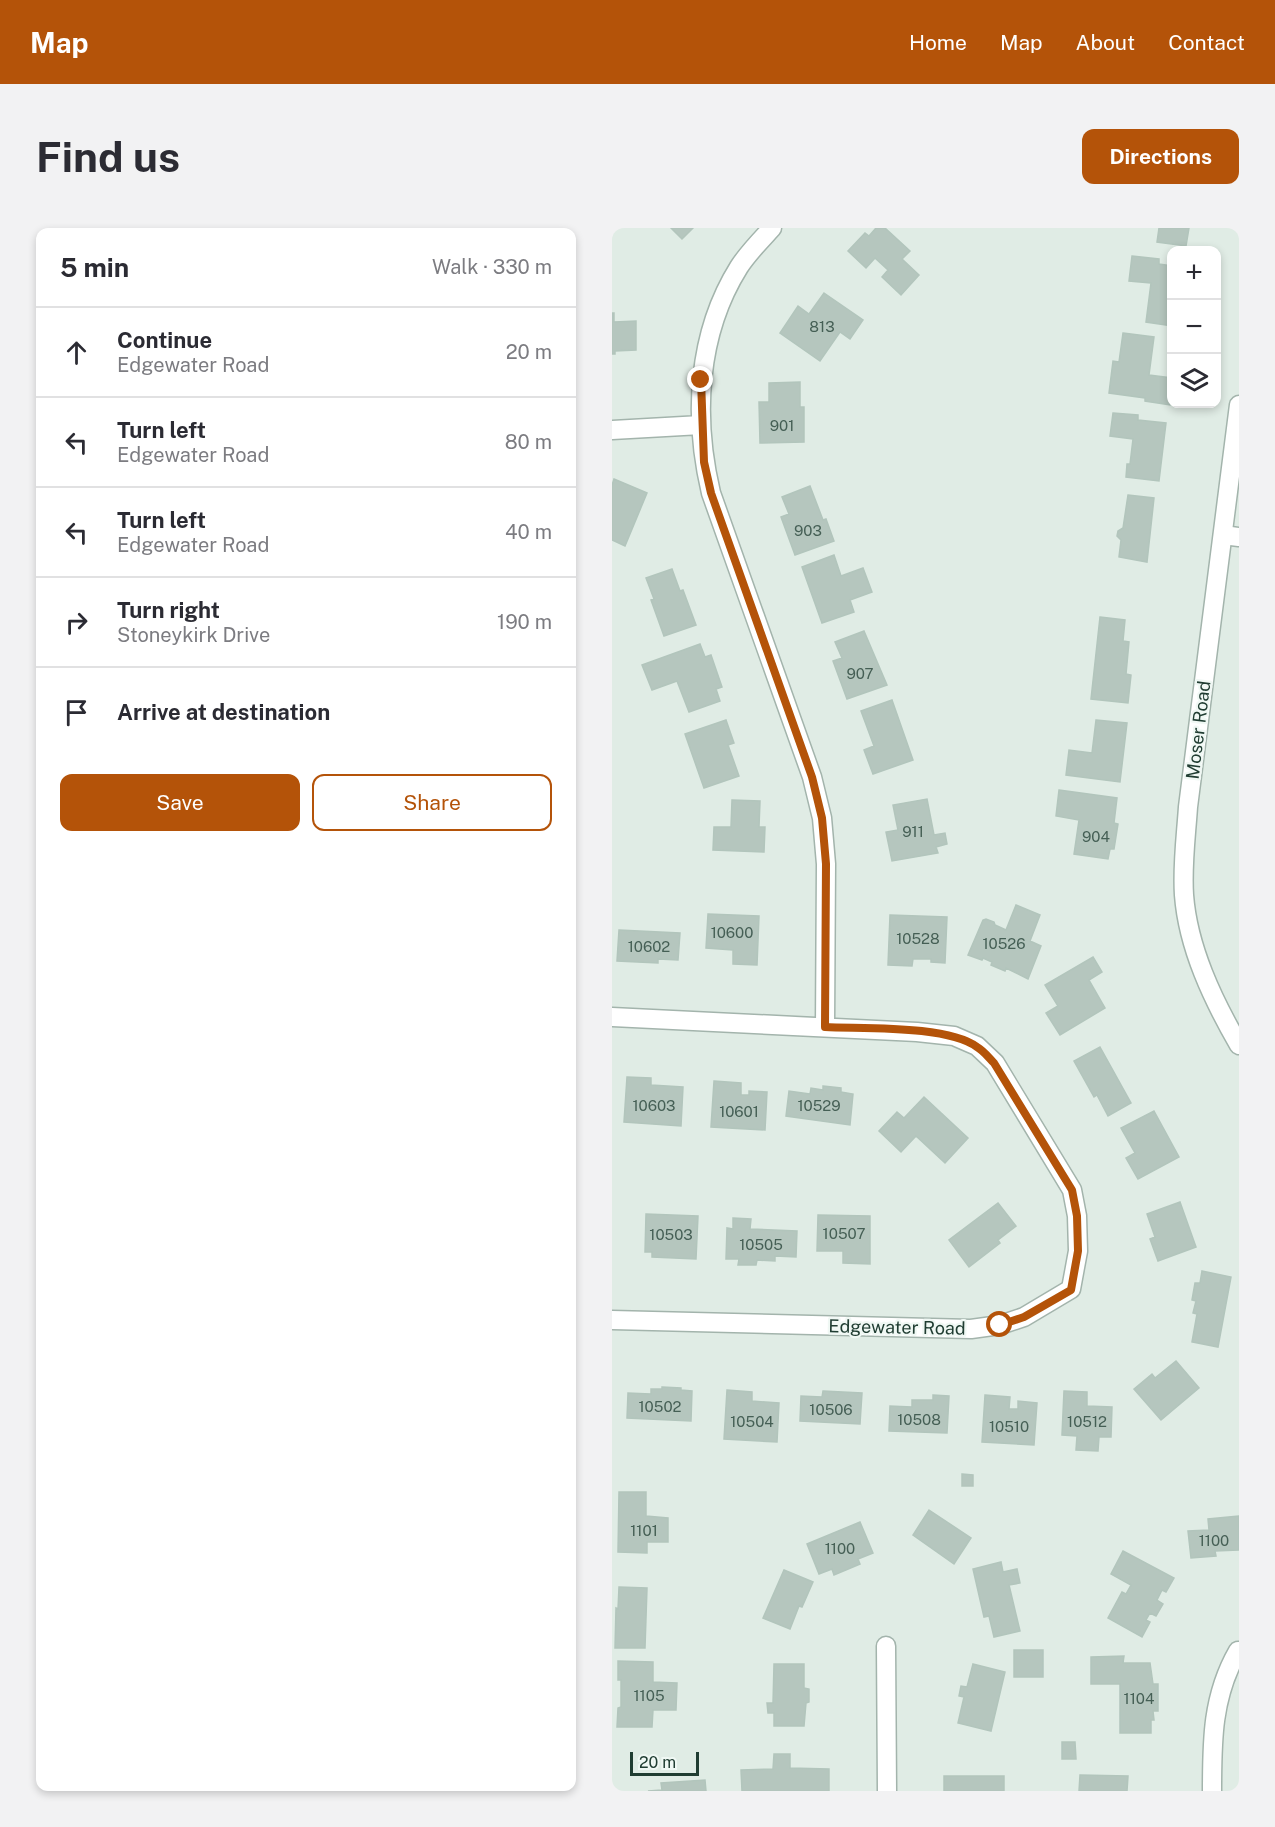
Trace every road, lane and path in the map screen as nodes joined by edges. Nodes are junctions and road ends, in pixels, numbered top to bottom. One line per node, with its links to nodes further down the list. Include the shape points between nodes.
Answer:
1 (772, 228): 3 (street, via 740,266 720,304 704,359)
2 (1239, 405): 5 (street, Moser Road)
3 (701, 426): 4 (street); 7 (street, via 711,493 812,777 822,818 826,864)
4 (612, 430)
5 (1231, 536): 8 (street, Moser Road, via 1188,807 1183,862 1191,933 1212,994)
6 (612, 1017): 7 (street, Edgewater Road)
7 (825, 1027): 9 (street, Edgewater Road, via 954,1036 977,1046 994,1063 1072,1190 1078,1251 1071,1290 1024,1317 971,1329)
8 (1239, 1046)
9 (612, 1320)
10 (886, 1646): 12 (street)
11 (1238, 1651): 13 (street, via 1214,1720)
12 (887, 1791)
13 (1212, 1791)

